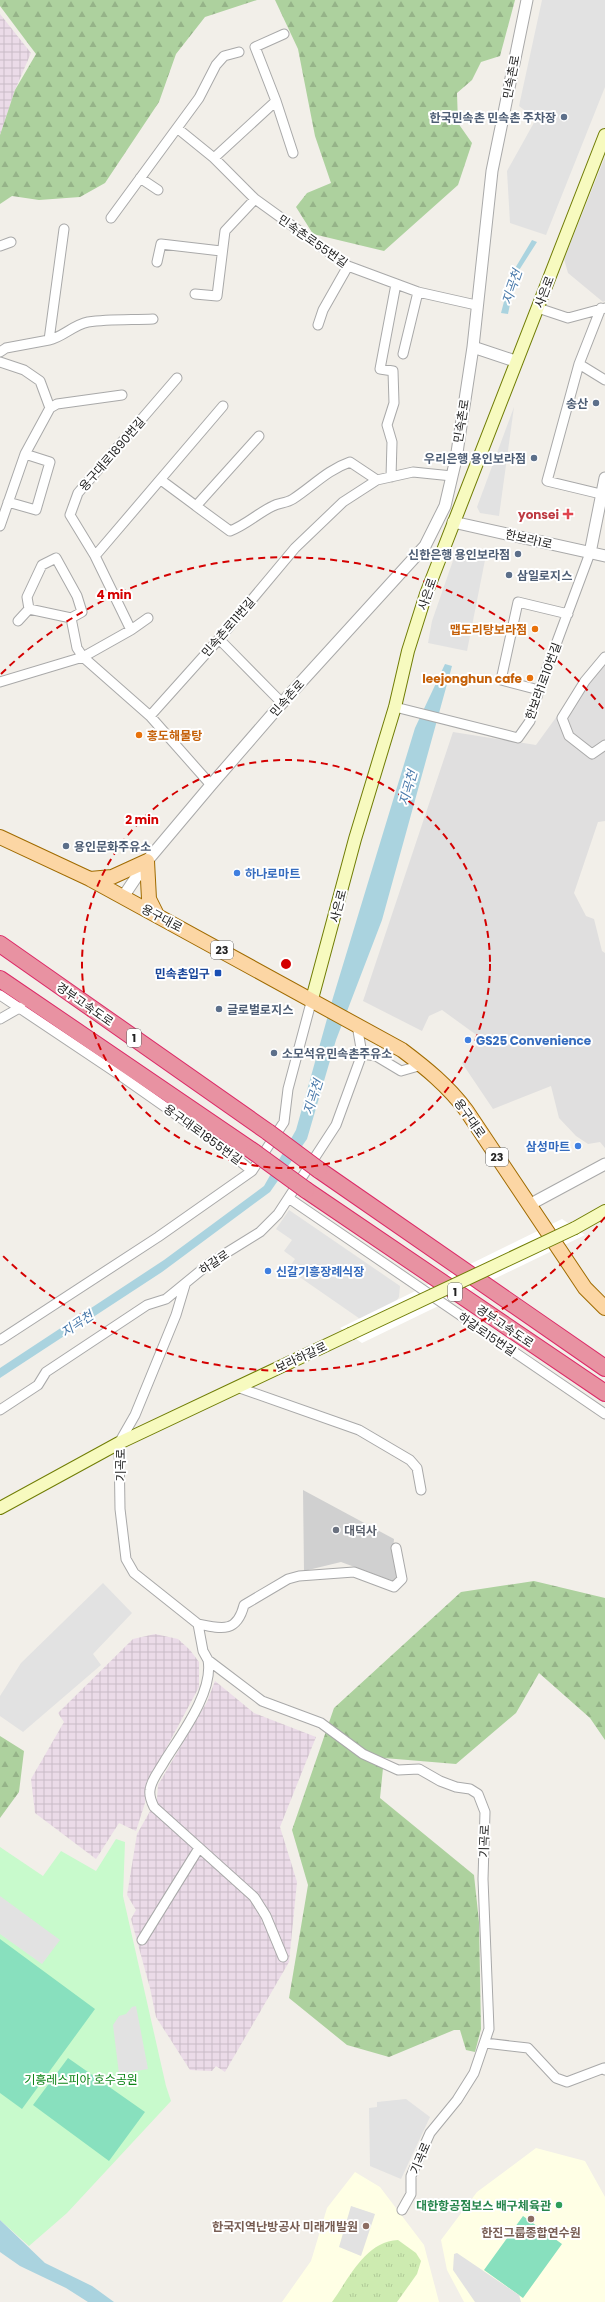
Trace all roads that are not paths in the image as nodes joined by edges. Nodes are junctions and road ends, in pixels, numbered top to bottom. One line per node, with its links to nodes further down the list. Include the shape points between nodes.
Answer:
1 (527, 0): 22 (street, 민속촌로, via 492,171)
2 (284, 34): 4 (street, via 255,47)
3 (239, 52): 5 (street, via 224,56 216,64 199,98)
4 (276, 101): 7 (street); 8 (street)
5 (177, 128): 8 (street, 민속촌로55번길); 9 (street)
6 (605, 135): 23 (main road, 사은로)
7 (292, 153)
8 (214, 158): 11 (street, 민속촌로55번길)
9 (140, 178): 10 (street); 12 (street)
10 (158, 190)
11 (255, 199): 16 (street, via 225,231); 18 (street, 민속촌로55번길)
12 (111, 218)
13 (64, 229): 27 (street)
14 (11, 242): 15 (street)
15 (0, 246)
16 (221, 251): 17 (street, via 161,244); 21 (street, via 217,296)
17 (157, 262)
18 (348, 266): 19 (street, 민속촌로55번길); 26 (street, via 323,310)
19 (396, 284): 20 (street, 민속촌로55번길); 42 (street, via 380,369 393,371 394,403 387,425 392,442)
20 (418, 292): 22 (street, 민속촌로55번길); 30 (street)
21 (195, 294)
22 (476, 305): 28 (street, 민속촌로)
23 (538, 308): 24 (street, via 568,318); 31 (main road, 사은로)
24 (603, 308): 33 (street)
25 (153, 319): 27 (street, via 87,322 58,338)
26 (318, 325)
27 (49, 340): 29 (street, via 6,348)
28 (473, 347): 31 (street); 41 (street, 민속촌로)
29 (0, 352)
30 (403, 354)
31 (515, 361): 49 (main road, 사은로)
32 (0, 362): 38 (street, via 24,370 40,381)
33 (579, 364): 35 (street); 46 (street, via 547,481)
34 (177, 378): 52 (street, 용구대로1890번길, via 78,493 70,515)
35 (605, 380)
36 (122, 395): 38 (street, via 58,404)
37 (223, 406): 44 (street)
38 (50, 408): 40 (street)
39 (259, 436): 48 (street)
40 (25, 454): 47 (street); 47 (street, via 50,462 36,510)
41 (452, 476): 42 (street, 민속촌로11번길, via 413,472); 65 (street, 민속촌로, via 445,506 426,546)
42 (391, 477): 45 (street, 민속촌로11번길)
43 (605, 478): 46 (street)
44 (161, 480): 48 (street); 52 (street)
45 (377, 480): 48 (street, via 350,462 341,465 326,473 293,499 272,506 241,527 230,531); 60 (street, 민속촌로11번길, via 343,502 299,544)
46 (601, 494): 51 (street)
47 (8, 502): 50 (street)
48 (196, 506)
49 (453, 522): 51 (street, 한보라1로); 66 (main road, 사은로, via 408,652)
50 (0, 526)
51 (590, 553): 53 (street, 한보라1로); 55 (street, 한보라1로10번길)
52 (95, 556): 59 (street, 용구대로1890번길)
53 (605, 556)
54 (29, 609): 56 (street); 56 (street, via 27,597 42,565 54,554 77,596 82,612); 58 (street)
55 (568, 614): 64 (street, 한보라1로10번길); 64 (street, via 518,602 501,680)
56 (71, 618): 61 (street, via 77,648)
57 (148, 618): 59 (street)
58 (18, 621)
59 (130, 630): 61 (street)
60 (219, 639): 65 (street); 67 (street, 민속촌로11번길)
61 (83, 657): 63 (street); 67 (street)
62 (605, 657): 68 (street, via 585,681 562,718 569,736 592,754)
63 (0, 682)
64 (539, 690): 66 (street, 한보라1로10번길, via 530,721 518,738)
65 (282, 703): 69 (street, 민속촌로)
66 (400, 709): 78 (main road, 사은로, via 355,839)
67 (150, 716): 69 (street)
68 (605, 745)
69 (211, 785): 71 (street, 민속촌로)
70 (0, 836): 72 (main road, 용구대로 / 23)
71 (147, 861): 72 (main road, via 112,877); 73 (street, 민속촌로); 74 (main road, via 149,899)
72 (90, 879): 73 (main road, 용구대로 / 23)
73 (123, 896): 74 (main road, 용구대로 / 23)
74 (157, 915): 78 (main road, 용구대로 / 23)
75 (0, 944): 92 (highway, 경부고속도로 / 1, bridge)
76 (0, 979): 94 (highway, 경부고속도로 / 1, bridge)
77 (0, 995): 79 (street, 용구대로1855번길)
78 (316, 1002): 81 (main road, 23); 85 (street, 용구대로1855번길, via 288,1089 284,1122)
79 (21, 1008): 80 (street); 85 (street, 용구대로1855번길, via 225,1149)
80 (0, 1019)
81 (361, 1028): 82 (street); 83 (main road, 용구대로 / 23, via 402,1050)
82 (362, 1054): 83 (street, via 376,1056 401,1071); 86 (street, 하갈로, via 336,1125)
83 (422, 1065): 87 (main road, 용구대로 / 23, via 453,1093 466,1110)
84 (605, 1164): 87 (street)
85 (252, 1171): 91 (street, via 158,1237)
86 (290, 1199): 89 (street, 하갈로, via 260,1232 210,1263); 96 (street, 하갈로15번길)
87 (529, 1205): 90 (main road, 용구대로 / 23, via 585,1288)
88 (605, 1211): 93 (main road, 보라하갈로, bridge, via 575,1228)
89 (185, 1285): 95 (street, 하갈로, via 166,1299 147,1305 87,1344 46,1372 38,1385); 97 (street, 기곡로, via 176,1316 135,1415)
90 (605, 1308)
91 (0, 1340)
92 (605, 1368)
93 (236, 1387): 97 (main road, 보라하갈로); 98 (street, via 359,1430 410,1460 417,1468)
94 (605, 1393)
95 (0, 1410)
96 (605, 1414)
97 (119, 1442): 99 (main road, 보라하갈로); 101 (street, 기곡로, via 120,1509 126,1559 141,1580)
98 (421, 1490)
99 (0, 1508)
100 (396, 1548): 101 (street, 기곡로, via 402,1579 394,1587 354,1572 299,1576 288,1579 244,1605 241,1617 231,1626 221,1629)
101 (198, 1624): 102 (street, via 203,1651)
102 (208, 1660): 103 (street, via 208,1680 194,1712 153,1780 150,1790 154,1807); 106 (street, 기곡로, via 262,1701 321,1723 363,1754 398,1770 420,1770 440,1781 470,1789 478,1794 485,1812 482,1879 489,2029)
103 (199, 1848): 104 (street); 105 (street, via 259,1904)
104 (142, 1940)
105 (283, 1957)
106 (485, 2043): 107 (street, via 528,2048 556,2078 567,2082); 108 (street, 기곡로, via 474,2073 457,2100 430,2133 411,2176 411,2194)
107 (605, 2069)
108 (402, 2210)

